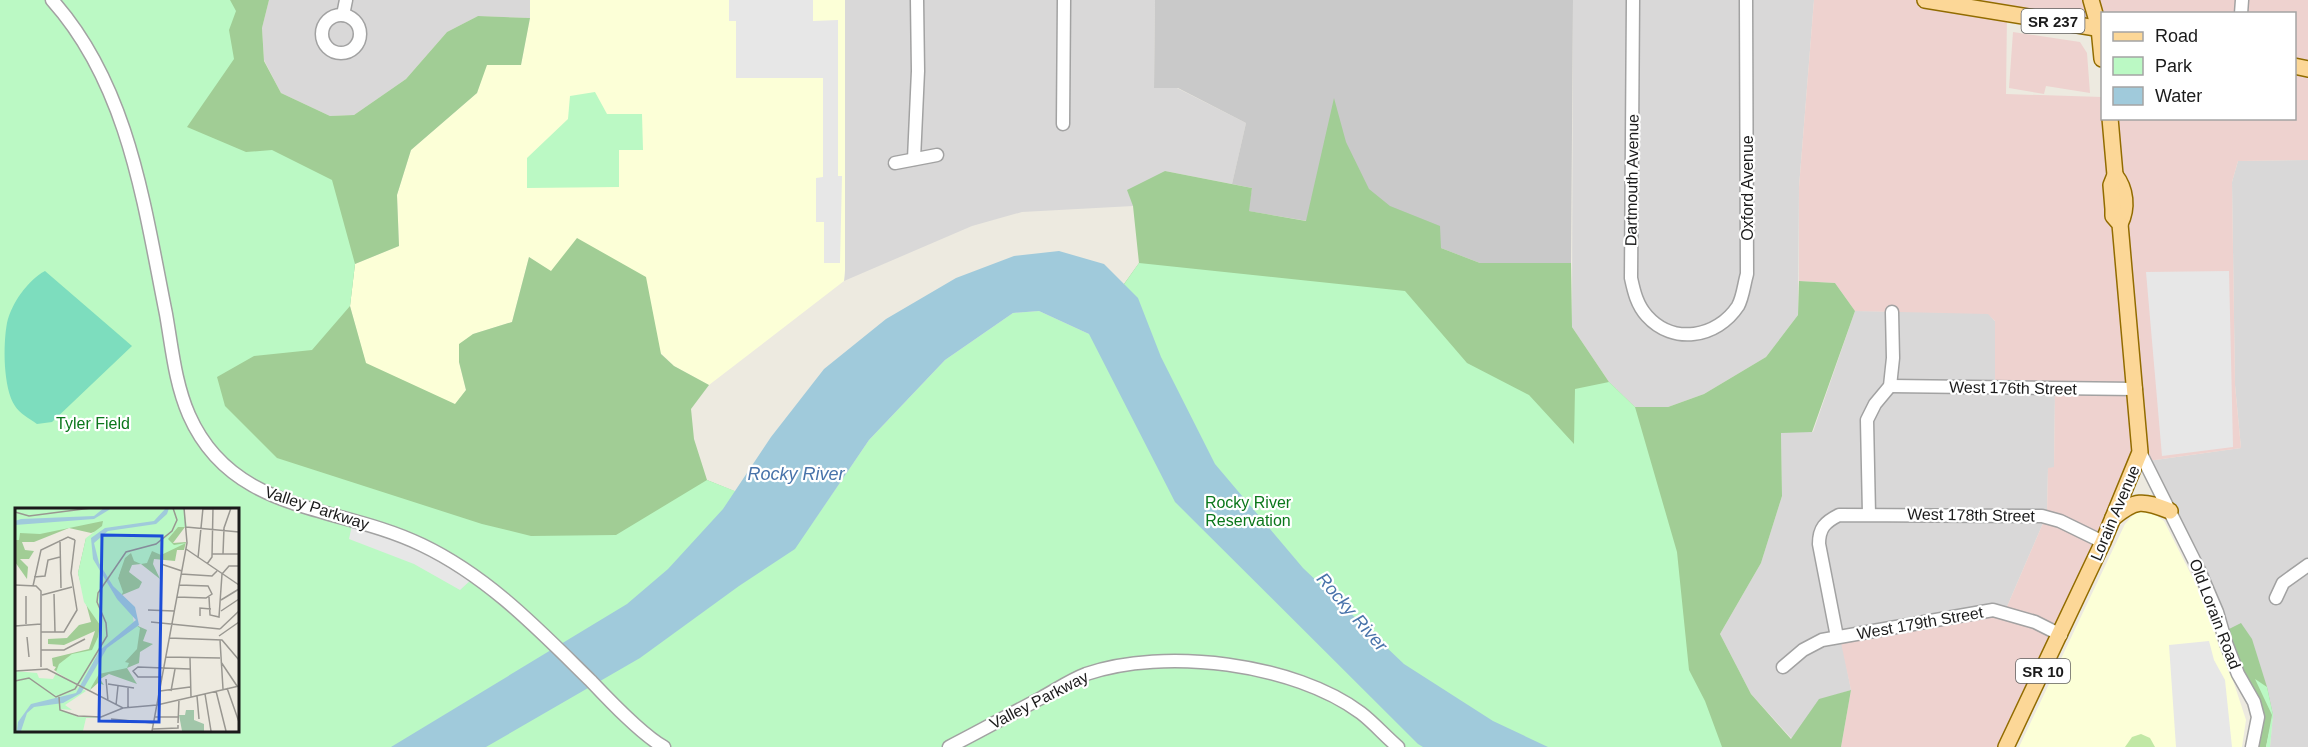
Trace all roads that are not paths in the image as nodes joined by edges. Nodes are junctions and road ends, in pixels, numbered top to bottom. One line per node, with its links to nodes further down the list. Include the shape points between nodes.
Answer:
1 (52, 0): 30 (street, Valley Parkway, via 80,36 122,125 137,172 178,381 189,415 206,445 246,483 420,544 451,560 530,621 602,693)
2 (346, 0): 9 (street)
3 (917, 0): 14 (street)
4 (1064, 0): 12 (street)
5 (1634, 0): 17 (street, Dartmouth Avenue, via 1631,278 1635,298 1646,315 1662,329)
6 (1746, 0): 17 (street, Oxford Avenue, via 1747,274 1738,305 1719,325 1700,334)
7 (1925, 0): 10 (main road, SR 237)
8 (2091, 0): 10 (main road)
9 (343, 15)
10 (2101, 29)
11 (2110, 120): 19 (main road, Lorain Avenue / SR 10, via 2115,175 2111,185 2113,209 2120,224)
12 (1063, 124)
13 (937, 155): 14 (street)
14 (914, 159): 15 (street)
15 (895, 163)
16 (1892, 312): 18 (street)
17 (1680, 335)
18 (1890, 387): 19 (street, West 176th Street); 22 (street, via 1867,420)
19 (2136, 389): 20 (main road, Lorain Avenue / SR 10)
20 (2140, 452): 21 (street, Old Lorain Road); 23 (main road, Lorain Avenue / SR 10)
21 (2170, 511): 23 (main road, via 2136,502); 34 (street, Old Lorain Road, via 2217,612 2238,675 2254,702 2258,717)
22 (1869, 514): 24 (street, West 178th Street, via 2042,516); 28 (street, West 178th Street, via 1839,515 1827,521 1819,533)
23 (2113, 519): 24 (main road, Lorain Avenue / SR 10)
24 (2103, 542): 27 (main road, Lorain Avenue / SR 10)
25 (2308, 565): 26 (street, via 2283,583)
26 (2276, 598)
27 (2061, 635): 28 (street, West 179th Street, via 2035,622 1994,610); 33 (main road, Lorain Avenue / SR 10)
28 (1837, 637): 29 (street, West 179th Street, via 1803,650)
29 (1783, 667)
30 (664, 747)
31 (949, 747): 32 (street, Valley Parkway, via 1085,675 1135,663 1211,662 1251,668 1338,699 1361,713)
32 (1398, 747)
33 (2006, 747)
34 (2252, 747)

